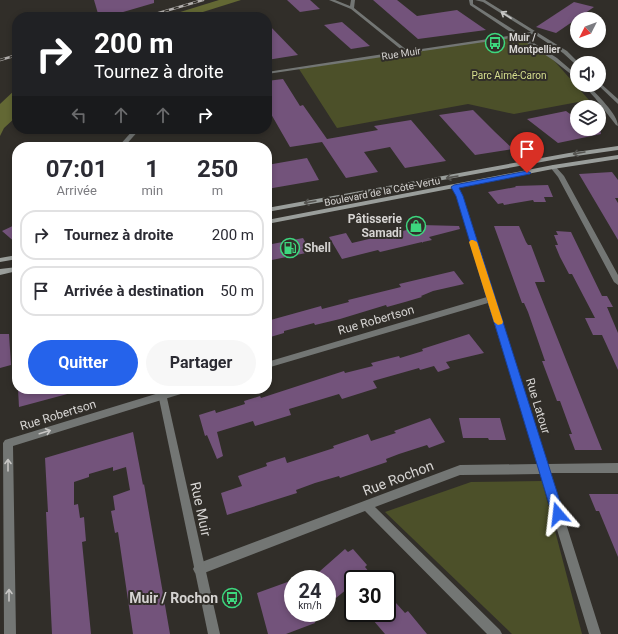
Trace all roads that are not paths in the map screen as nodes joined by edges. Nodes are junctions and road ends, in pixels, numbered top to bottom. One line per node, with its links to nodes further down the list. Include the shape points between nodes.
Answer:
1 (331, 0): 5 (street)
2 (352, 0): 5 (street)
3 (471, 0): 7 (street, via 471,4)
4 (477, 0): 6 (street, one-way to 4, via 484,1)
5 (352, 8): 8 (street)
6 (534, 33): 7 (street, Rue Muir); 9 (street)
7 (518, 35): 8 (street, Rue Muir); 10 (street)
8 (407, 52): 11 (street, Rue Muir)
9 (570, 56)
10 (570, 71)
11 (272, 72)
12 (606, 90): 14 (street)
13 (593, 92): 15 (street)
14 (618, 102)
15 (618, 124)
16 (131, 134): 17 (street)
17 (125, 142)
18 (618, 148): 22 (main road, Boulevard de la Côte-Vertu, one-way to 22)
19 (618, 156): 20 (main road, Boulevard de la Côte-Vertu)
20 (553, 167): 21 (main road, Boulevard de la Côte-Vertu); 28 (street, via 561,176)
21 (454, 187): 23 (main road, Boulevard de la Côte-Vertu); 29 (street, Rue Latour)
22 (272, 209)
23 (272, 221)
24 (12, 258): 25 (main road)
25 (0, 260)
26 (12, 270): 27 (main road)
27 (0, 272)
28 (618, 282)
29 (491, 299): 30 (street, Rue Robertson); 33 (street, Rue Latour)
30 (272, 364)
31 (155, 394): 37 (street, Rue Robertson, one-way to 31, via 8,443)
32 (161, 394): 36 (street, Rue Muir)
33 (544, 468): 34 (street, Rue Rochon); 35 (street, Rue Rochon, via 460,470); 40 (street, Rue Latour)
34 (618, 468)
35 (367, 506): 36 (street, Rue Rochon); 39 (street)
36 (199, 569): 38 (street, Rue Muir)
37 (10, 634)
38 (214, 634)
39 (496, 634)
40 (595, 634)

